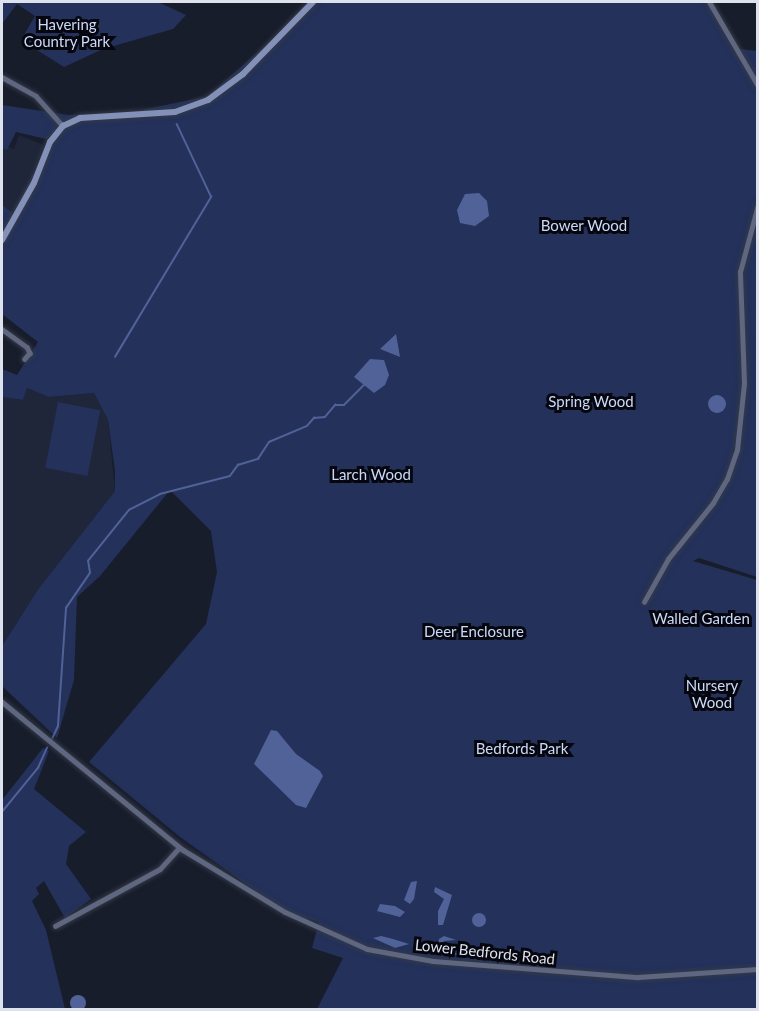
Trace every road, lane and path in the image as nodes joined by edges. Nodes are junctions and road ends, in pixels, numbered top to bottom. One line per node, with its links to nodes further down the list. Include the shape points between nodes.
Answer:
1 (313, 2): 5 (main road, via 243,74 208,100 175,112 80,118)
2 (709, 2): 4 (street)
3 (2, 77): 5 (street, via 36,96)
4 (758, 86)
5 (63, 126): 7 (main road, via 50,142)
6 (758, 205): 10 (street, via 740,272 744,383 737,450 713,503 668,559)
7 (2, 240)
8 (2, 329): 9 (street, via 27,347 30,353)
9 (25, 359)
10 (644, 602)
11 (2, 702): 12 (street, Lower Bedfords Road)
12 (179, 848): 13 (street, via 160,869); 14 (street, Lower Bedfords Road, via 285,912 367,949 433,961 638,977)
13 (54, 926)
14 (758, 969)

